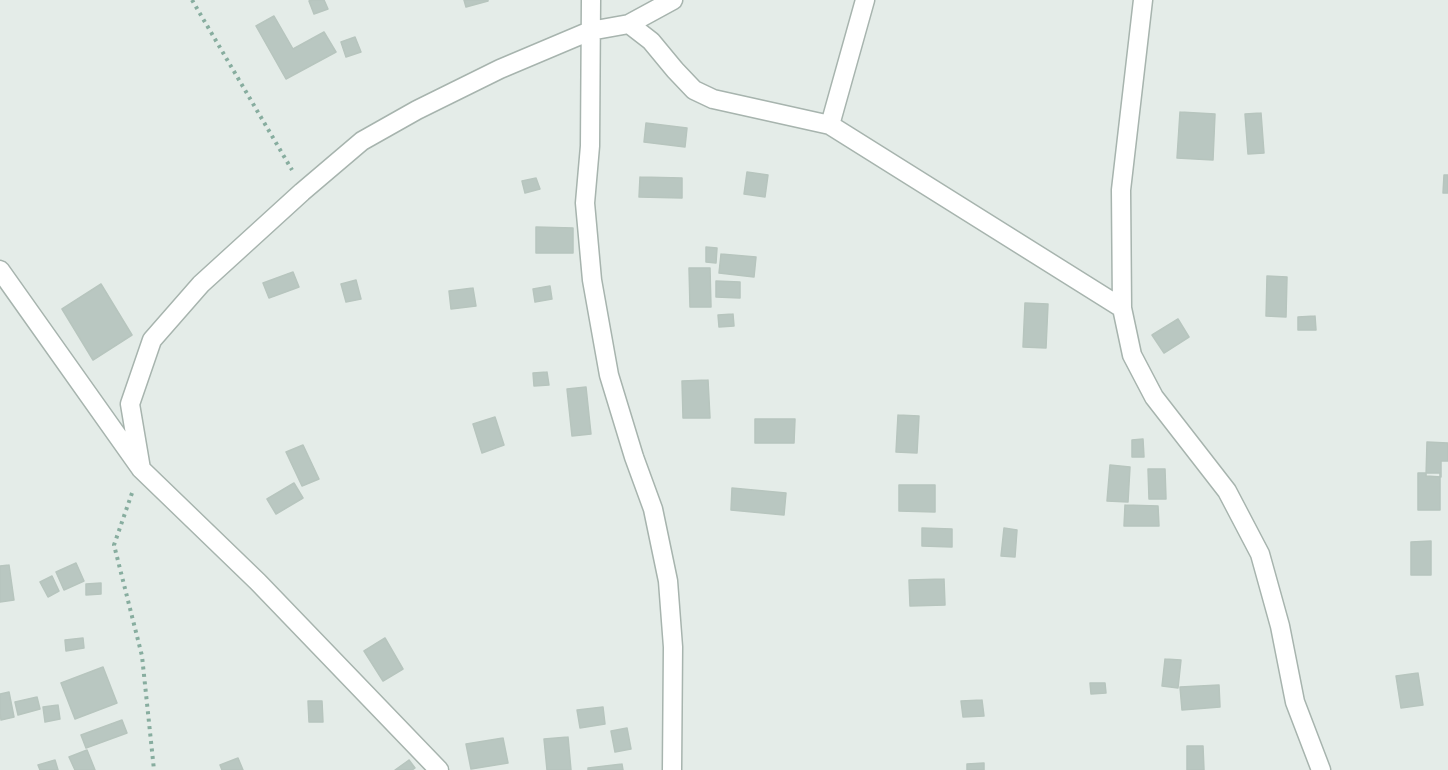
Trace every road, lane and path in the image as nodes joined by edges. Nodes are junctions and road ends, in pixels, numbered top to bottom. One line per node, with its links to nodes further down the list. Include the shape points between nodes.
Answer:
1 (192, 0): 9 (path, via 289,162)
2 (591, 0): 7 (street)
3 (673, 0): 6 (street)
4 (865, 0): 8 (street)
5 (1143, 0): 11 (street, via 1121,190)
6 (629, 24): 7 (street); 8 (street, via 651,41 694,90 713,99)
7 (590, 31): 9 (street, via 500,69 408,115 362,141); 15 (street, via 590,146 585,203 592,280 609,375 653,509 668,581)
8 (830, 125): 11 (street)
9 (302, 192): 12 (street, via 201,284 152,340 130,404)
10 (0, 270): 12 (street)
11 (1122, 308): 16 (street, via 1132,355 1154,397 1227,491 1260,554 1296,702)
12 (141, 469): 13 (path, via 114,545 142,656); 14 (street, via 258,582)
13 (154, 770)
14 (439, 770)
15 (672, 770)
16 (1321, 770)

